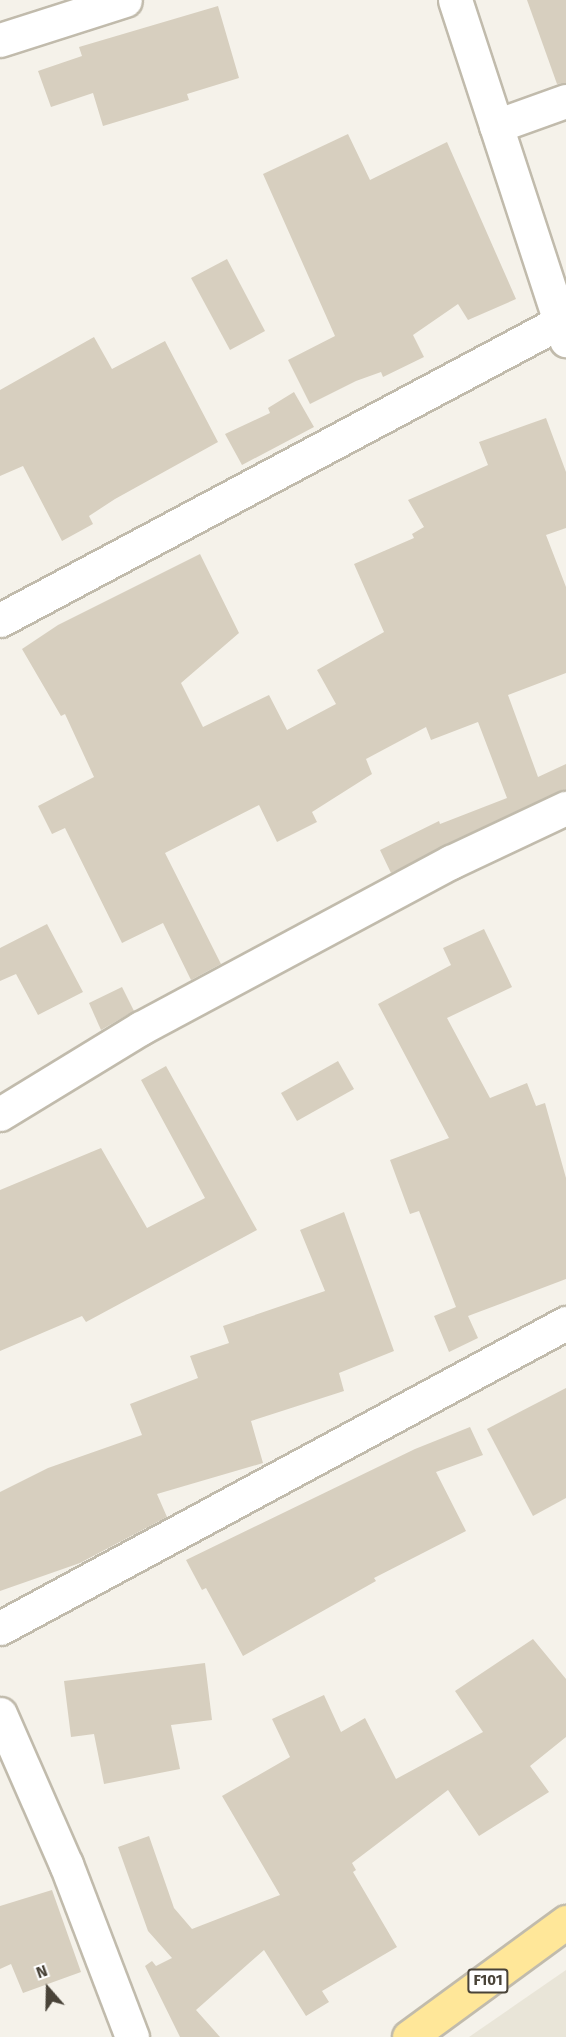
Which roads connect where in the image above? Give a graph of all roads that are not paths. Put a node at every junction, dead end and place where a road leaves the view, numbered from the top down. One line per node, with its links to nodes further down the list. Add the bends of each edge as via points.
1 (124, 0): 3 (street)
2 (455, 0): 5 (street)
3 (0, 40)
4 (566, 101): 5 (street)
5 (496, 126): 6 (street)
6 (563, 331): 7 (street)
7 (0, 620)
8 (566, 808): 9 (street, via 451,862 141,1028)
9 (0, 1114)
10 (566, 1323): 11 (street)
11 (0, 1628)
12 (0, 1714): 14 (street, via 66,1864)
13 (566, 1922): 15 (main road, F101)
14 (132, 2037)
15 (409, 2037)

